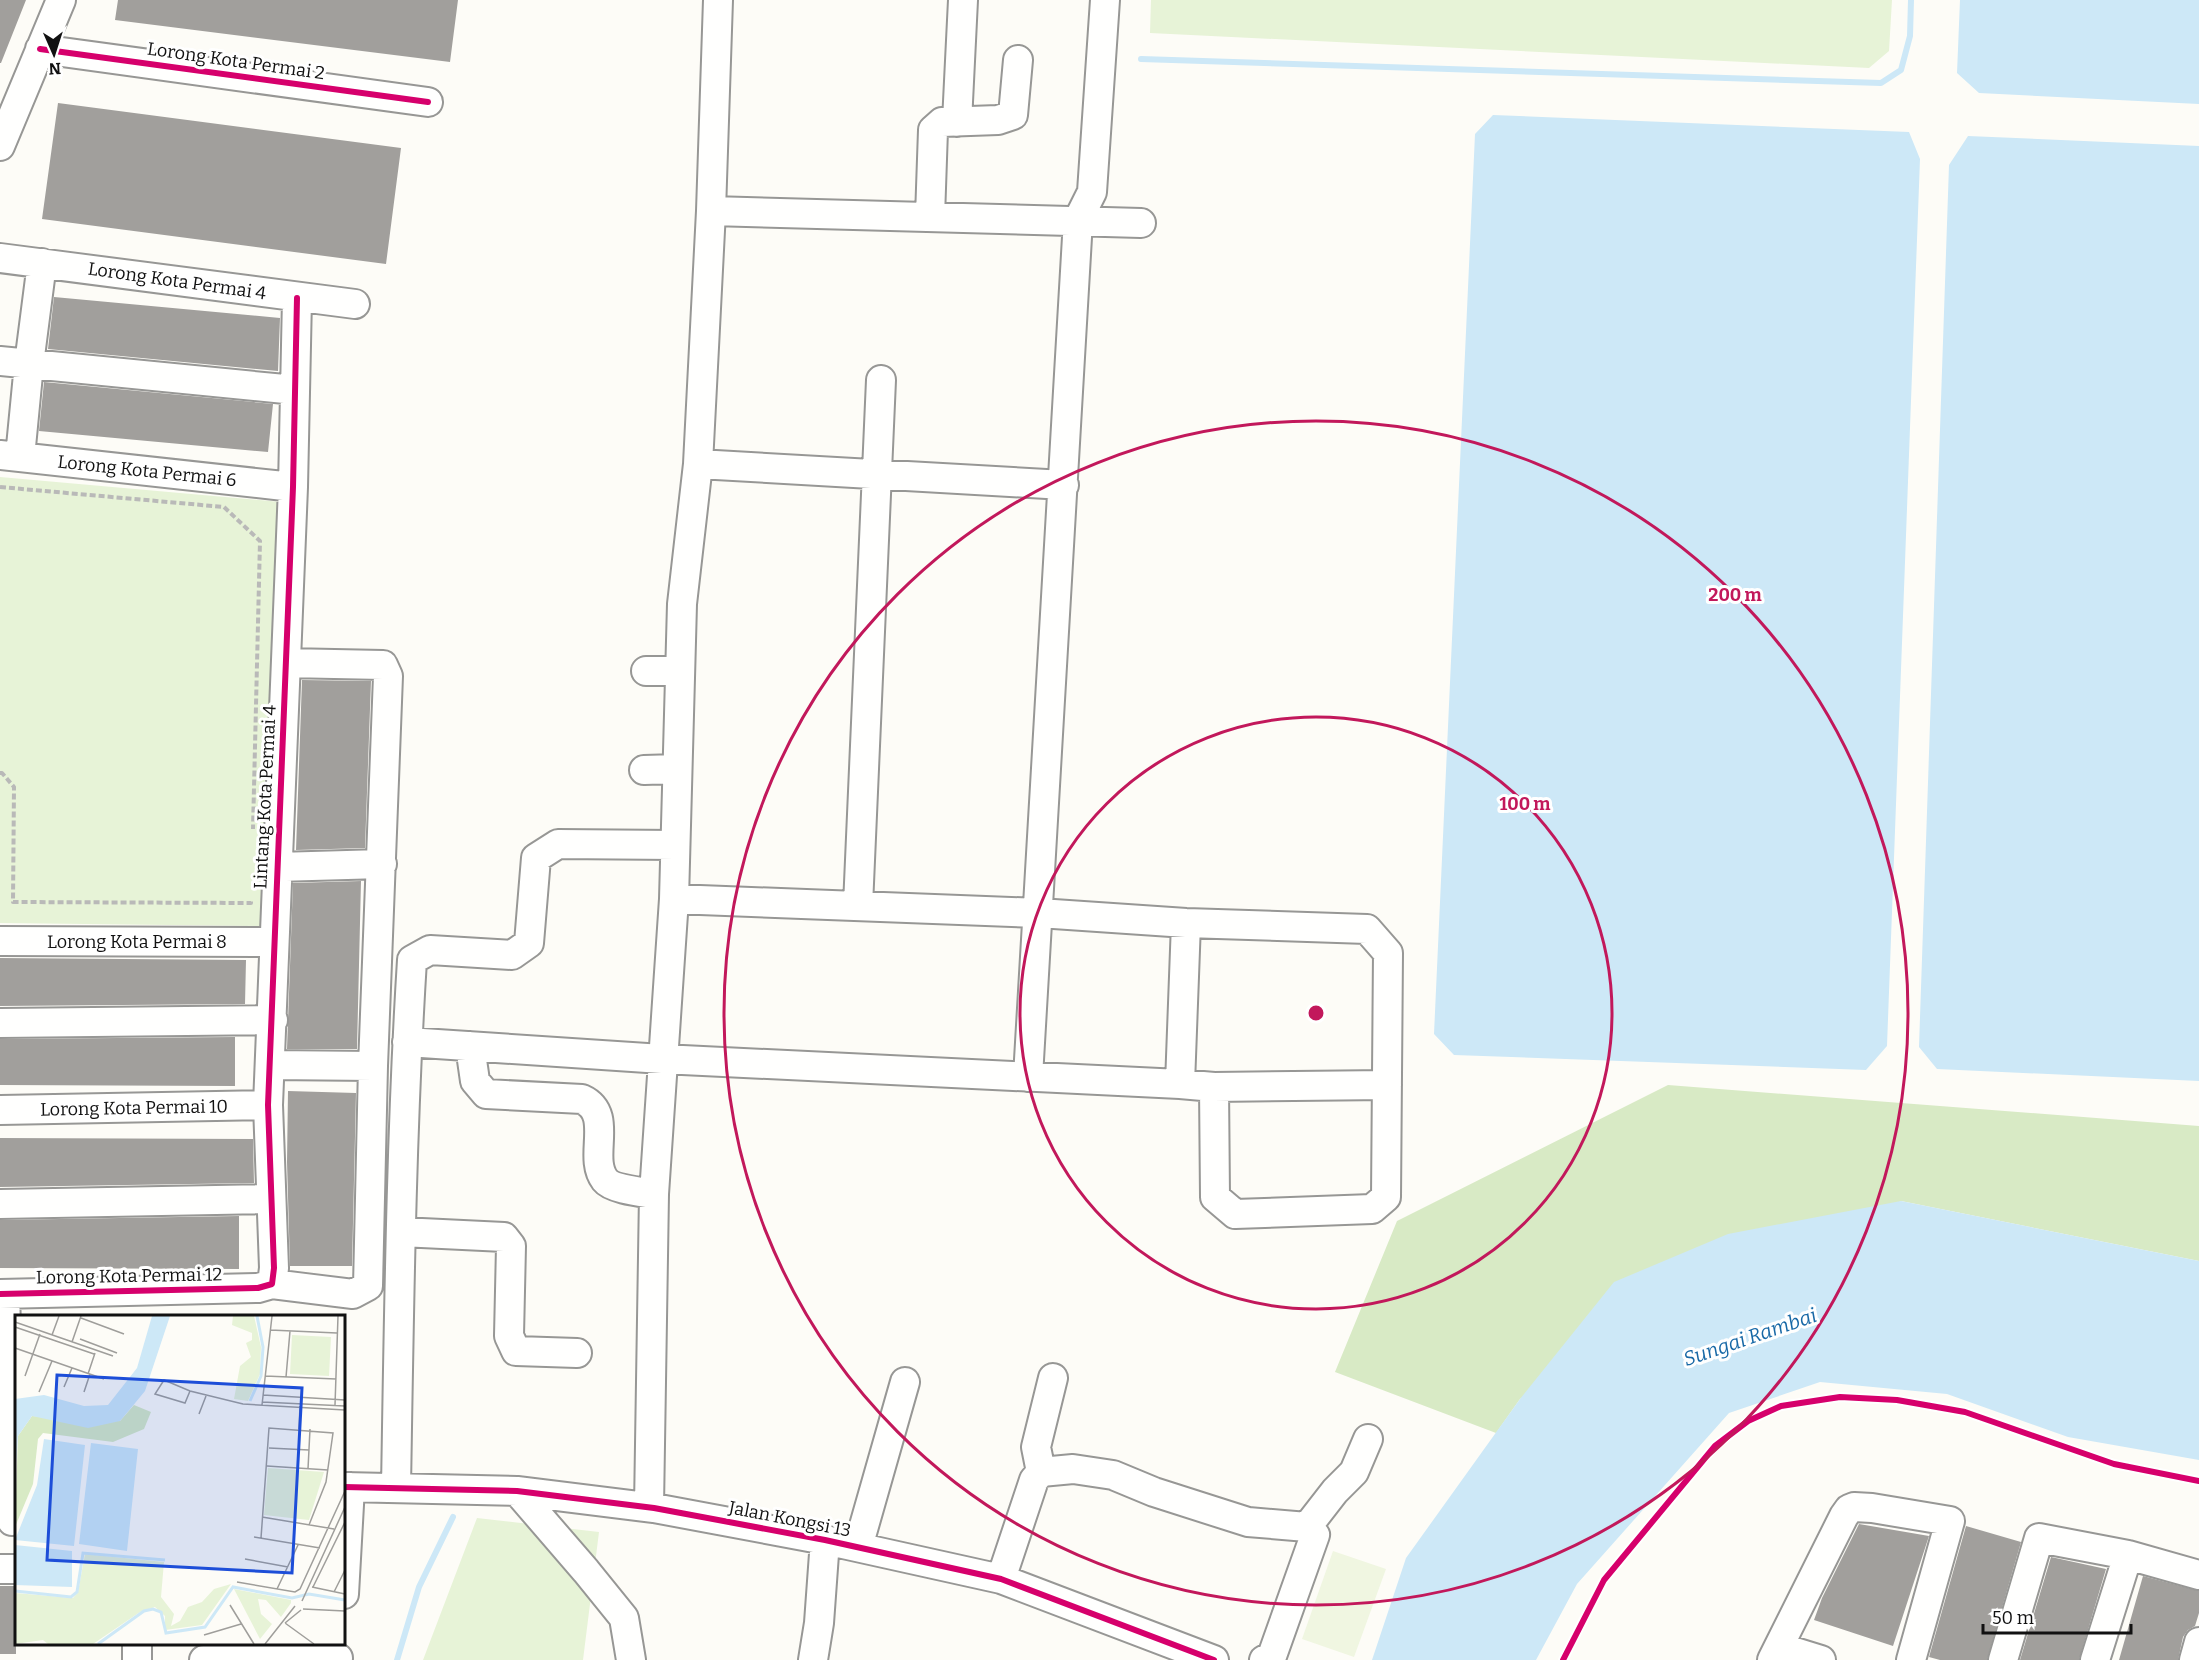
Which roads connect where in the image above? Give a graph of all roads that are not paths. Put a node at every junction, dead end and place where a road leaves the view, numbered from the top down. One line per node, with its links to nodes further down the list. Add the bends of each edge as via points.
1 (61, 0): 5 (street)
2 (718, 0): 10 (street)
3 (963, 0): 8 (street)
4 (1105, 0): 12 (street, via 1092,192)
5 (40, 49): 7 (street, Lorong Kota Permai 2); 9 (street)
6 (1018, 60): 8 (street, via 1013,115 998,120)
7 (428, 102)
8 (957, 122): 11 (street, via 942,123 933,130)
9 (0, 146)
10 (711, 211): 11 (street); 23 (street)
11 (930, 217): 12 (street)
12 (1078, 220): 13 (street); 25 (street)
13 (1142, 222)
14 (0, 258): 15 (street, Lorong Kota Permai 4)
15 (42, 263): 16 (street, Lorong Kota Permai 4); 19 (street)
16 (297, 298): 17 (street, Lorong Kota Permai 4); 21 (street, Lintang Kota Permai 4)
17 (355, 304)
18 (0, 361): 19 (street)
19 (29, 364): 21 (street); 22 (street)
20 (880, 380): 24 (street)
21 (295, 390): 26 (street, Lintang Kota Permai 4)
22 (10, 456): 26 (street, Lorong Kota Permai 6)
23 (698, 464): 24 (street); 29 (street, via 682,604)
24 (878, 474): 25 (street); 36 (street)
25 (1064, 485): 37 (street)
26 (293, 487): 27 (street, Lintang Kota Permai 4)
27 (286, 663): 33 (street, via 383,664 388,676); 34 (street, Lintang Kota Permai 4)
28 (646, 671): 29 (street)
29 (680, 671): 31 (street)
30 (644, 770): 31 (street)
31 (677, 770): 32 (street)
32 (675, 845): 35 (street); 43 (street, via 558,844 536,858 529,943 512,955 430,950 412,960)
33 (382, 864): 34 (street); 47 (street)
34 (277, 867): 40 (street, Lintang Kota Permai 4)
35 (674, 898): 36 (street); 45 (street)
36 (858, 906): 37 (street)
37 (1039, 913): 38 (street); 48 (street)
38 (1186, 923): 49 (street); 50 (street, via 1367,929 1388,952)
39 (0, 941): 40 (street, Lorong Kota Permai 8)
40 (274, 942): 41 (street, Lintang Kota Permai 4)
41 (273, 1020): 42 (street); 46 (street, Lintang Kota Permai 4)
42 (0, 1023)
43 (407, 1042): 44 (street); 57 (street)
44 (470, 1046): 45 (street); 54 (street, via 475,1081 486,1094 582,1099 592,1104 598,1114 599,1167 605,1180)
45 (662, 1059): 48 (street); 54 (street)
46 (271, 1065): 47 (street); 52 (street, Lintang Kota Permai 4)
47 (373, 1066): 58 (street, Lorong Kota Permai 12, via 368,1286 353,1294)
48 (1028, 1077): 49 (street)
49 (1180, 1084): 51 (street)
50 (1388, 1085): 51 (street); 51 (street, via 1386,1197 1372,1209 1235,1214 1215,1197)
51 (1214, 1087)
52 (268, 1105): 53 (street, Lorong Kota Permai 10); 55 (street, Lintang Kota Permai 4)
53 (0, 1110)
54 (654, 1194): 69 (street)
55 (270, 1199): 56 (street); 58 (street, Lintang Kota Permai 4, via 274,1268)
56 (0, 1204)
57 (401, 1232): 60 (street, via 504,1237 510,1246 509,1336 516,1351); 67 (street)
58 (265, 1286): 59 (street, Lorong Kota Permai 12)
59 (2, 1294): 65 (street)
60 (577, 1353)
61 (1053, 1378): 64 (street, via 1036,1447)
62 (905, 1382): 74 (street)
63 (1368, 1439): 72 (street, via 1354,1472)
64 (1041, 1472): 72 (street, via 1073,1469 1113,1475 1248,1522); 78 (street, via 1034,1480)
65 (9, 1486): 70 (street)
66 (347, 1487): 67 (street, Jalan Kongsi 13); 71 (street)
67 (396, 1488): 68 (street, Jalan Kongsi 13)
68 (517, 1491): 69 (street, Jalan Kongsi 13); 83 (street, via 624,1618)
69 (649, 1507): 73 (street, Jalan Kongsi 13)
70 (10, 1521)
71 (346, 1521): 75 (street)
72 (1307, 1527): 86 (street, via 1315,1535 1272,1656)
73 (825, 1540): 74 (street, Jalan Kongsi 13); 84 (street)
74 (858, 1547): 78 (street, Jalan Kongsi 13)
75 (345, 1552)
76 (2128, 1555): 77 (street); 89 (street, via 2039,1538); 90 (street)
77 (2199, 1575)
78 (1001, 1579): 85 (street, Jalan Kongsi 13)
79 (2199, 1642): 91 (street)
80 (339, 1654): 82 (street)
81 (1776, 1654): 87 (street); 88 (street, via 1821,1558 1849,1509 1854,1507 1950,1521)
82 (204, 1660)
83 (631, 1660)
84 (813, 1660)
85 (1214, 1660)
86 (1264, 1660)
87 (1821, 1660)
88 (1911, 1660)
89 (2003, 1660)
90 (2095, 1660)
91 (2194, 1660)

